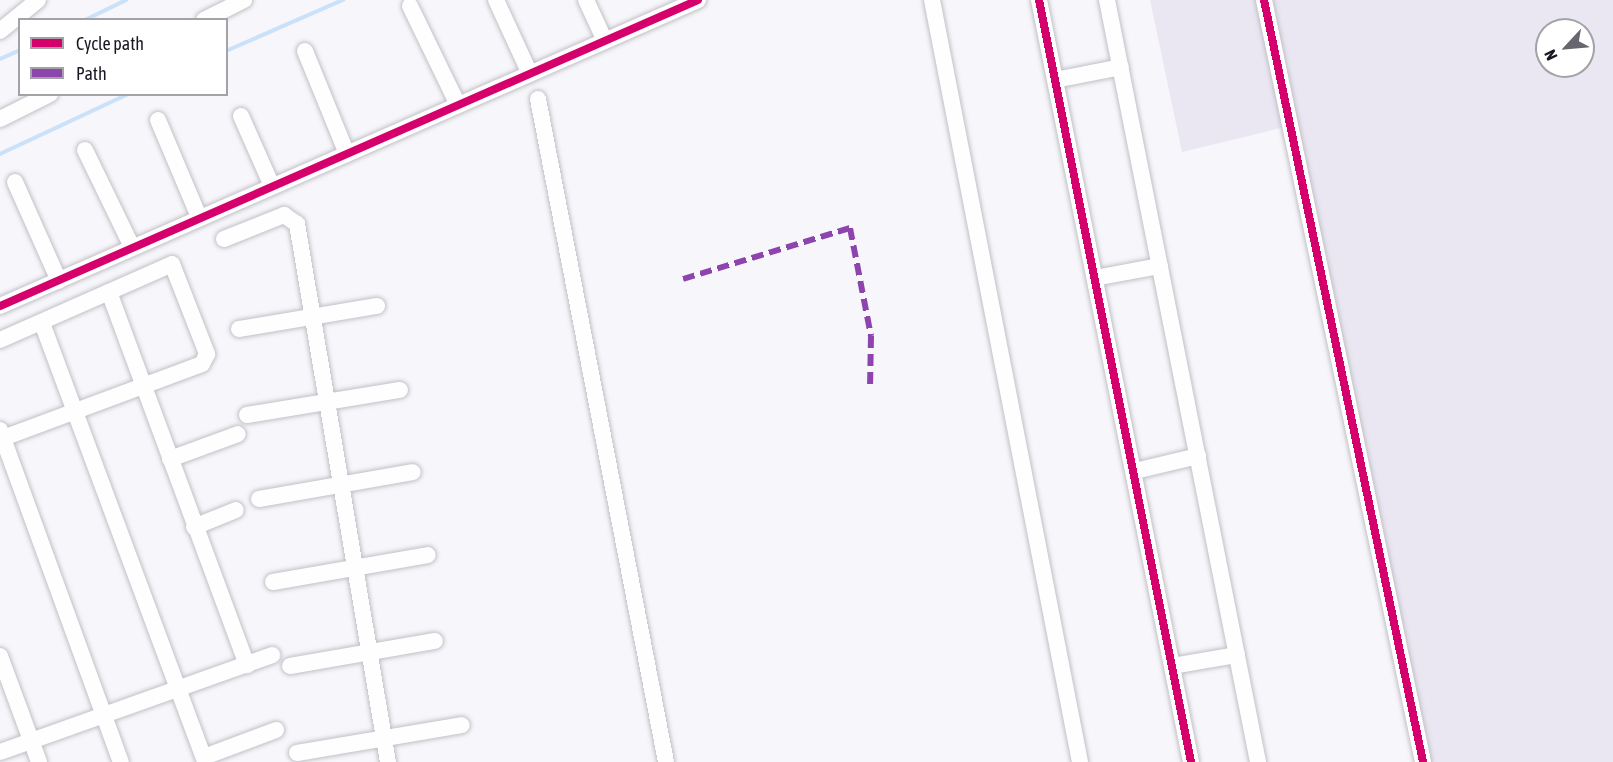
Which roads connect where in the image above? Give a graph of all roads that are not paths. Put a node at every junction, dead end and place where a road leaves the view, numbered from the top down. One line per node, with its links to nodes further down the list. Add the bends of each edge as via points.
1 (38, 0): 13 (street)
2 (244, 0): 12 (street)
3 (496, 0): 17 (street)
4 (586, 0): 14 (street)
5 (698, 0): 10 (street)
6 (932, 0): 81 (street)
7 (1039, 0): 18 (street)
8 (1107, 0): 16 (street)
9 (1264, 0): 84 (street)
10 (677, 4): 14 (street)
11 (410, 6): 21 (street)
12 (208, 18)
13 (0, 31)
14 (605, 41): 17 (street)
15 (305, 51): 26 (street)
16 (1121, 67): 18 (street); 32 (street)
17 (530, 74): 21 (street)
18 (1055, 80): 33 (street)
19 (46, 96): 23 (street)
20 (538, 99): 80 (street)
21 (458, 105): 26 (street)
22 (241, 116): 28 (street)
23 (0, 119)
24 (158, 120): 29 (street)
25 (85, 150): 31 (street)
26 (347, 154): 28 (street)
27 (15, 182): 34 (street)
28 (272, 186): 29 (street)
29 (199, 217): 31 (street)
30 (224, 239): 38 (street, via 291,216)
31 (132, 247): 34 (street)
32 (1160, 266): 33 (street); 49 (street)
33 (1095, 278): 51 (street)
34 (59, 281): 36 (street)
35 (109, 292): 39 (street); 42 (street); 42 (street, via 172,264 177,267 207,354 202,364)
36 (0, 306)
37 (377, 306): 38 (street)
38 (311, 316): 40 (street); 44 (street)
39 (42, 322): 41 (street); 45 (street)
40 (239, 329)
41 (0, 340)
42 (145, 388): 45 (street); 50 (street)
43 (400, 390): 44 (street)
44 (326, 402): 46 (street); 53 (street)
45 (76, 413): 48 (street); 68 (street)
46 (247, 416)
47 (238, 434): 50 (street)
48 (1, 436): 69 (street)
49 (1198, 456): 51 (street); 63 (street)
50 (170, 459): 56 (street)
51 (1135, 471): 67 (street)
52 (413, 472): 53 (street)
53 (341, 485): 54 (street); 58 (street)
54 (259, 499)
55 (236, 510): 56 (street)
56 (194, 527): 65 (street)
57 (428, 555): 58 (street)
58 (356, 568): 59 (street); 61 (street)
59 (273, 582)
60 (435, 641): 61 (street)
61 (369, 653): 66 (street); 72 (street)
62 (272, 655): 65 (street)
63 (1237, 655): 67 (street); 83 (street)
64 (0, 656): 73 (street)
65 (247, 665): 68 (street)
66 (290, 666)
67 (1173, 666): 82 (street)
68 (178, 689): 69 (street); 76 (street)
69 (103, 715): 73 (street); 78 (street)
70 (462, 725): 72 (street)
71 (276, 730): 76 (street)
72 (384, 736): 75 (street); 79 (street)
73 (31, 741): 74 (street); 77 (street)
74 (0, 752)
75 (297, 753)
76 (204, 760)
77 (39, 762)
78 (121, 762)
79 (388, 762)
80 (666, 762)
81 (1080, 762)
82 (1191, 762)
83 (1258, 762)
84 (1423, 762)

